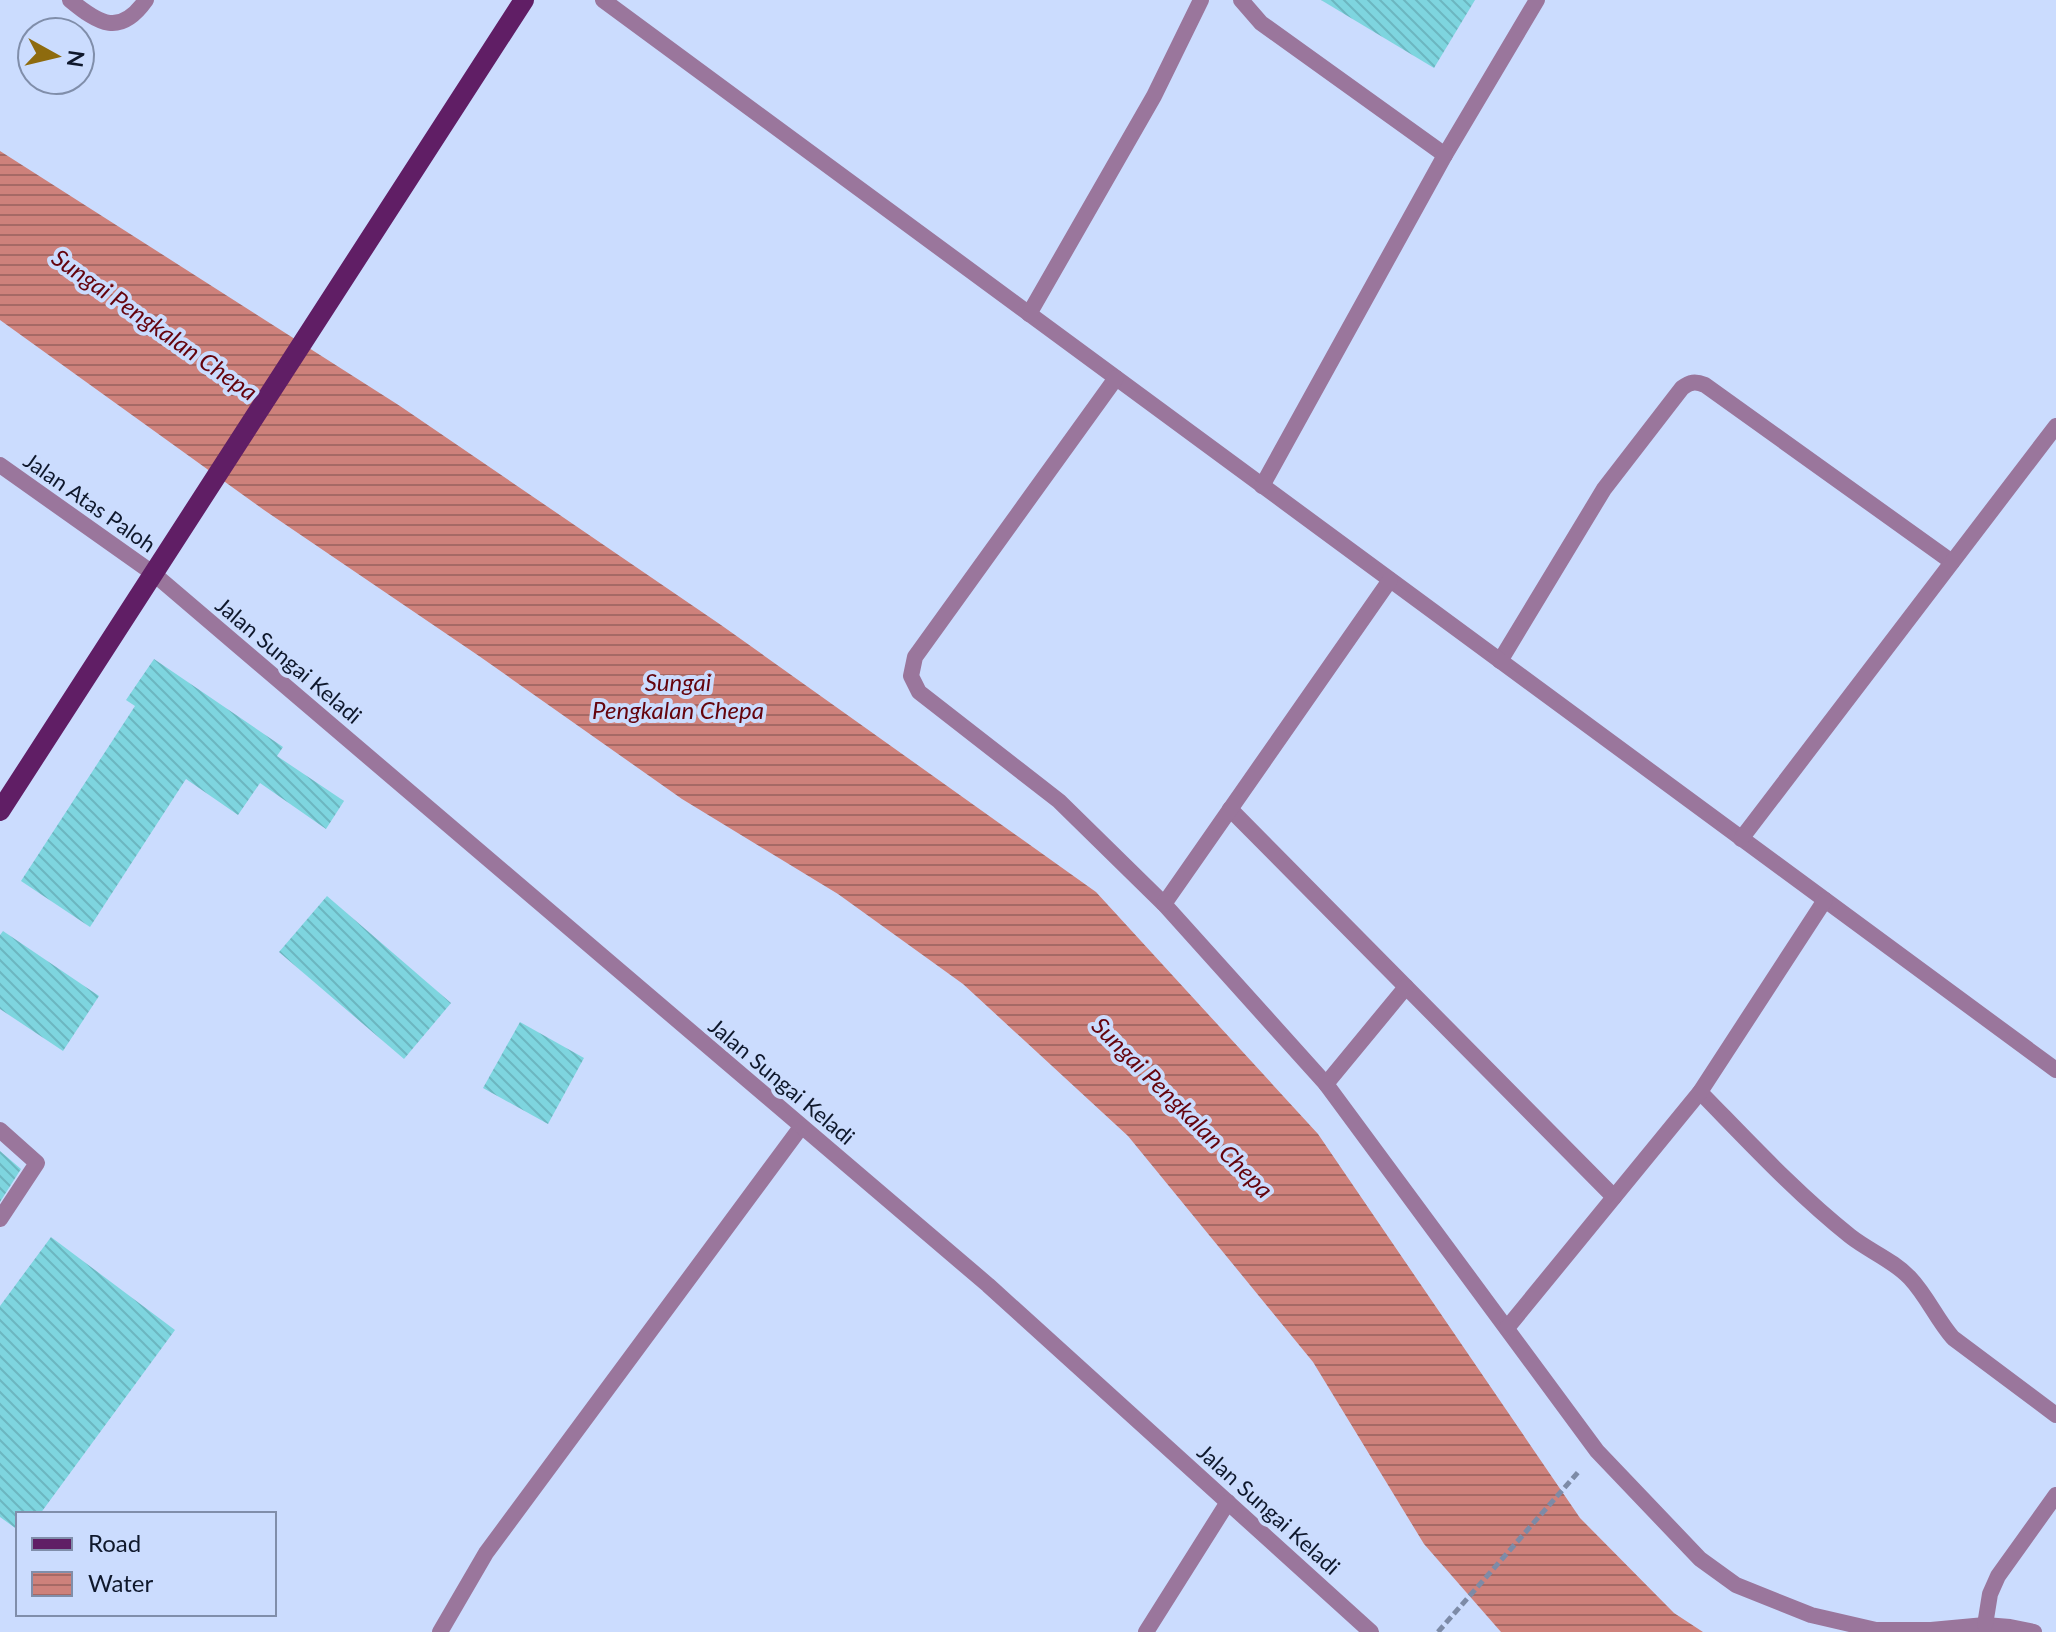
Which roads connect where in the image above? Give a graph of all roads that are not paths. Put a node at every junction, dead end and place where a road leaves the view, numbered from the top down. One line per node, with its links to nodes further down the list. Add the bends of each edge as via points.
1 (70, 0): 2 (street, via 90,16 115,24 127,21)
2 (146, 0)
3 (524, 0): 15 (main road)
4 (603, 0): 9 (street)
5 (1201, 0): 9 (street, via 1154,96)
6 (1241, 0): 8 (street, via 1261,23)
7 (1537, 0): 8 (street)
8 (1445, 155): 13 (street)
9 (1029, 314): 10 (street)
10 (1116, 378): 13 (street); 22 (street, via 915,657 911,676 919,692 1059,801)
11 (2056, 426): 14 (street)
12 (0, 465): 15 (street, Jalan Atas Paloh)
13 (1262, 486): 16 (street)
14 (1952, 562): 17 (street, via 1697,381 1682,388 1604,489); 20 (street)
15 (154, 574): 19 (main road); 27 (street, Jalan Sungai Keladi)
16 (1390, 580): 17 (street); 18 (street)
17 (1500, 661): 20 (street)
18 (1230, 809): 22 (street); 23 (street)
19 (0, 811)
20 (1741, 839): 21 (street)
21 (1825, 900): 24 (street); 26 (street)
22 (1164, 904): 25 (street)
23 (1406, 987): 25 (street); 29 (street)
24 (2056, 1070)
25 (1326, 1084): 31 (street)
26 (1700, 1092): 29 (street); 32 (street, via 1794,1187 1911,1279 1953,1338)
27 (801, 1127): 34 (street, Jalan Sungai Keladi, via 988,1285); 36 (street, via 486,1553)
28 (0, 1130): 30 (street, via 37,1163)
29 (1614, 1197): 31 (street)
30 (0, 1219)
31 (1507, 1328): 35 (street, via 1597,1451 1700,1559 1736,1585 1811,1615 1876,1630)
32 (2056, 1415)
33 (2056, 1495): 35 (street, via 1998,1576)
34 (1228, 1502): 37 (street); 38 (street, Jalan Sungai Keladi)
35 (1985, 1625): 39 (street)
36 (440, 1632)
37 (1146, 1632)
38 (1371, 1632)
39 (2034, 1632)

